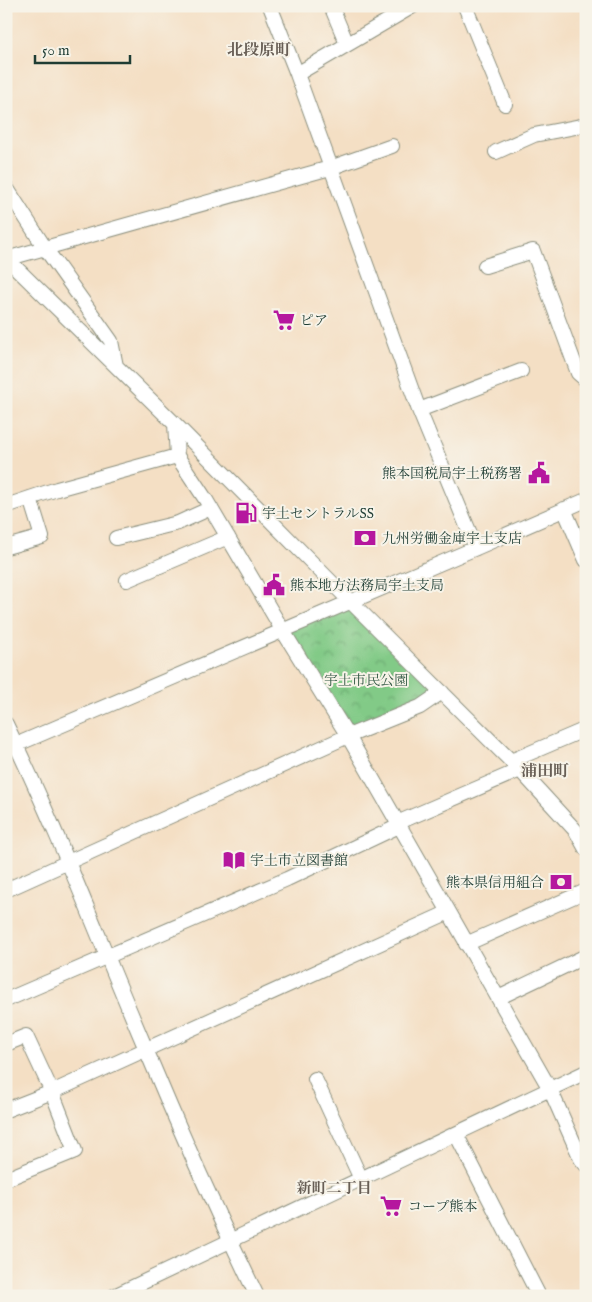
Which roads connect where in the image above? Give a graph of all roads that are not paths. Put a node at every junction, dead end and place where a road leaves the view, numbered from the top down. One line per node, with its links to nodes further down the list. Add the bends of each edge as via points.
1 (270, 6): 6 (street)
2 (331, 6): 5 (street)
3 (413, 6): 5 (street)
4 (464, 6): 7 (street)
5 (347, 44): 6 (street)
6 (297, 74): 11 (street)
7 (505, 104)
8 (586, 125): 10 (street, via 534,135)
9 (392, 146): 11 (street)
10 (496, 152)
11 (330, 168): 13 (street); 19 (street)
12 (6, 187): 13 (street)
13 (45, 248): 14 (street); 16 (street, via 111,341)
14 (6, 258): 16 (street)
15 (485, 266): 18 (street, via 533,251 578,373)
16 (116, 366): 20 (street)
17 (521, 371): 19 (street)
18 (586, 380)
19 (419, 410): 30 (street)
20 (175, 424): 21 (street); 33 (street)
21 (177, 456): 22 (street); 25 (street)
22 (30, 498): 24 (street); 29 (street, via 42,537)
23 (586, 500): 26 (street)
24 (6, 506)
25 (211, 508): 27 (street); 28 (street, via 178,523)
26 (564, 509): 30 (street); 31 (street)
27 (228, 537): 32 (street); 34 (street)
28 (116, 538)
29 (6, 547)
30 (476, 548): 33 (street)
31 (586, 560)
32 (127, 580)
33 (350, 601): 34 (street); 35 (street)
34 (283, 631): 38 (street); 39 (street)
35 (442, 692): 38 (street, via 420,707); 40 (street)
36 (6, 724): 39 (street)
37 (586, 729): 40 (street)
38 (348, 736): 41 (street); 43 (street)
39 (11, 747): 43 (street)
40 (516, 765): 41 (street); 42 (street, via 576,831)
41 (398, 824): 46 (street); 48 (street, via 287,879)
42 (586, 849)
43 (68, 863): 44 (street); 48 (street)
44 (6, 890)
45 (586, 891): 47 (street)
46 (449, 912): 47 (street); 53 (street)
47 (466, 944): 50 (street)
48 (106, 956): 51 (street); 53 (street)
49 (586, 956): 50 (street)
50 (498, 998): 56 (street)
51 (6, 1000)
52 (6, 1044): 57 (street, via 26,1036)
53 (146, 1050): 57 (street); 63 (street)
54 (586, 1072): 56 (street)
55 (316, 1079): 62 (street)
56 (550, 1089): 59 (street); 60 (street)
57 (52, 1092): 58 (street); 61 (street, via 75,1151)
58 (6, 1110)
59 (456, 1134): 62 (street); 66 (street)
60 (586, 1165)
61 (6, 1179)
62 (362, 1179): 63 (street)
63 (230, 1241): 64 (street); 65 (street)
64 (114, 1296)
65 (256, 1296)
66 (539, 1296)

